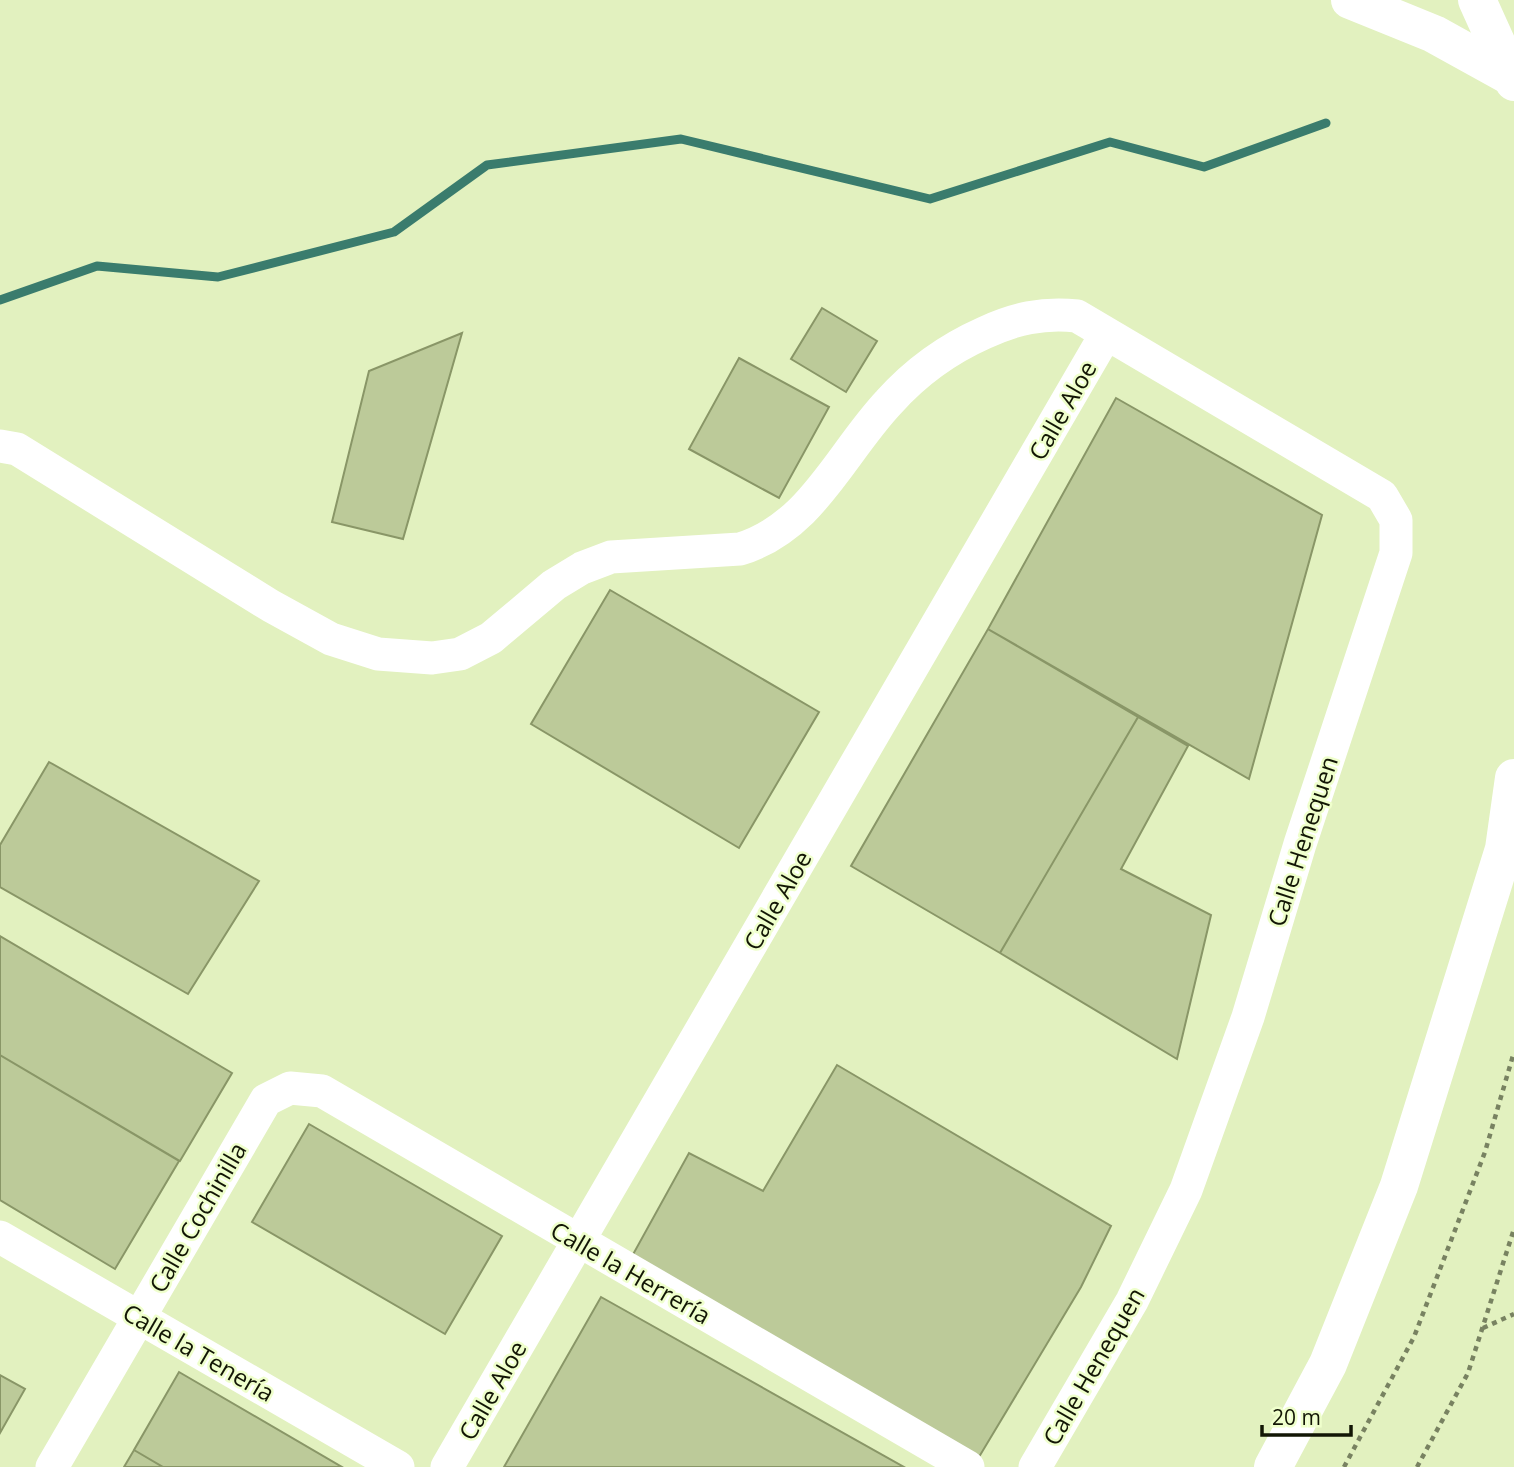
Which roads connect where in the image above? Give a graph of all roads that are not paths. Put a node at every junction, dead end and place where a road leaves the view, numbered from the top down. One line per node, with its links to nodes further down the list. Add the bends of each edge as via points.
1 (1350, 0): 3 (main road, via 1434,34)
2 (1477, 0): 3 (main road)
3 (1512, 79)
4 (1106, 334): 5 (street, Calle Henequen, via 1077,316 1049,313 1003,324 971,339 920,371 888,403 801,514 771,536 740,549 611,556 554,585 491,638 460,654 432,658 378,654 331,639 18,449); 10 (street, Calle Aloe); 16 (street, Calle Henequen, via 1373,489 1389,505 1398,536 1248,1017 1186,1190 1132,1301)
5 (0, 446)
6 (1514, 778): 7 (main road)
7 (1509, 852): 17 (main road, via 1399,1186 1328,1364)
8 (290, 1088): 10 (street, Calle la Herrería, via 321,1091); 11 (street, Calle Cochinilla, via 266,1100)
9 (0, 1237): 11 (street, Calle la Tenería)
10 (579, 1241): 14 (street, Calle Aloe); 15 (street, Calle la Herrería)
11 (139, 1317): 12 (street, Calle Cochinilla); 13 (street, Calle la Tenería)
12 (51, 1467)
13 (398, 1467)
14 (447, 1467)
15 (968, 1467)
16 (1035, 1467)
17 (1273, 1467)

